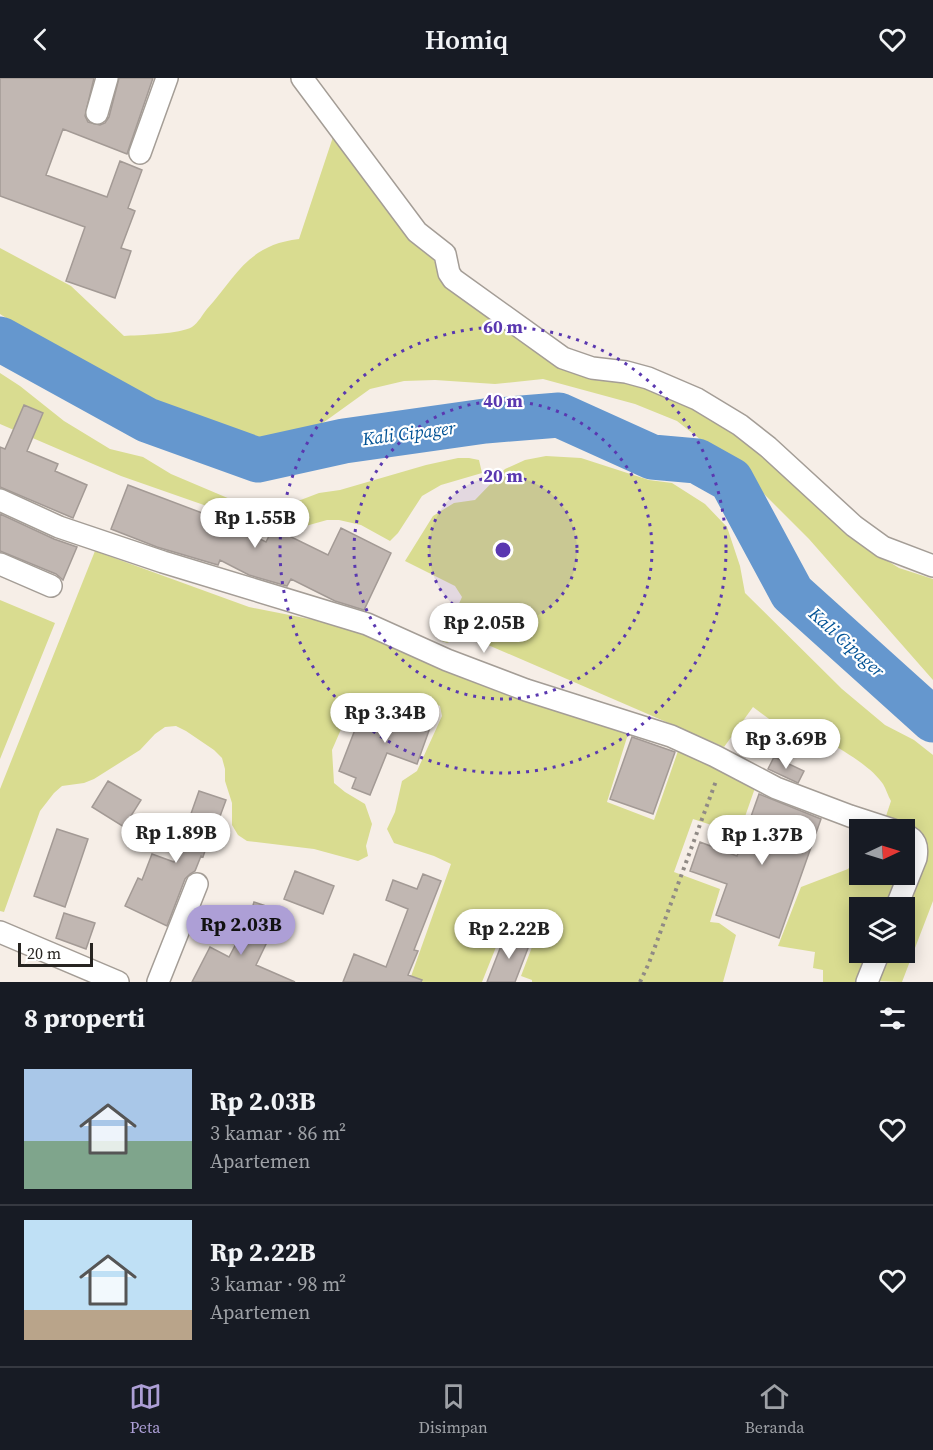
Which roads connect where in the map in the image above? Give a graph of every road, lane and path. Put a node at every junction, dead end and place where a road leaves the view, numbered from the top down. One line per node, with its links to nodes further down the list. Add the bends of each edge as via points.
1 (107, 78): 4 (street)
2 (166, 78): 5 (street)
3 (302, 78): 8 (street, via 417,232 447,264 453,279 563,358 592,368 648,378 697,399 768,447 854,526 883,547)
4 (97, 112)
5 (140, 153)
6 (0, 500): 10 (street, via 59,527 368,624 447,660 526,690 671,736)
7 (0, 564): 9 (street)
8 (933, 566)
9 (51, 586)
10 (723, 760): 11 (street, via 777,788); 19 (path)
11 (859, 819)
12 (915, 841): 13 (street)
13 (915, 861)
14 (197, 884): 18 (street)
15 (0, 932): 17 (street)
16 (875, 963): 20 (street)
17 (118, 982)
18 (158, 982)
19 (640, 982)
20 (867, 982)

